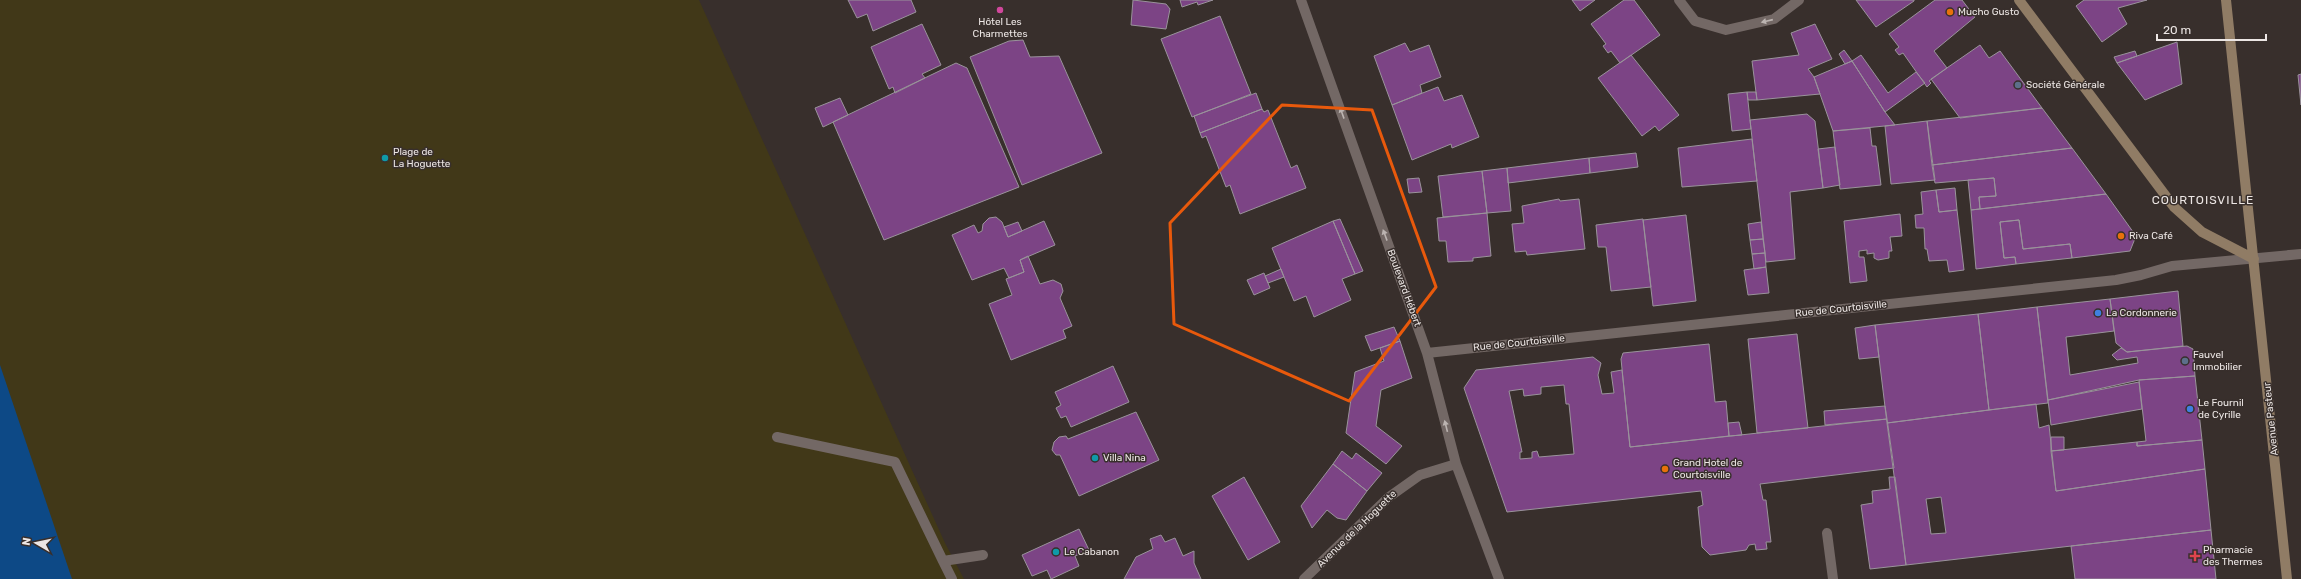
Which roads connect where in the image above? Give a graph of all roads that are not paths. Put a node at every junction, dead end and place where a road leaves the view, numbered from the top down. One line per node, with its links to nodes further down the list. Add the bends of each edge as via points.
1 (1301, 0): 8 (street, Boulevard Hébert, one-way to 1)
2 (1680, 0): 3 (street, one-way to 2, via 1774,19 1726,30 1694,21)
3 (1799, 0)
4 (2019, 0): 7 (main road, via 2174,207 2202,232)
5 (2226, 0): 7 (main road, Avenue Pasteur)
6 (2301, 254): 7 (street, Rue de Courtoisville)
7 (2254, 259): 8 (street, Rue de Courtoisville, via 2172,266 2141,276 2116,280); 18 (main road, Avenue Pasteur)
8 (1427, 353): 10 (street, Boulevard Hébert, one-way to 8)
9 (777, 437): 13 (street, via 895,462)
10 (1456, 464): 15 (street, Avenue de la Hoguette, via 1420,474 1388,497); 16 (street, Boulevard Hébert)
11 (1827, 533): 17 (street)
12 (983, 555): 13 (street)
13 (943, 561): 14 (street)
14 (952, 579)
15 (1304, 579)
16 (1499, 579)
17 (1832, 579)
18 (2288, 579)

